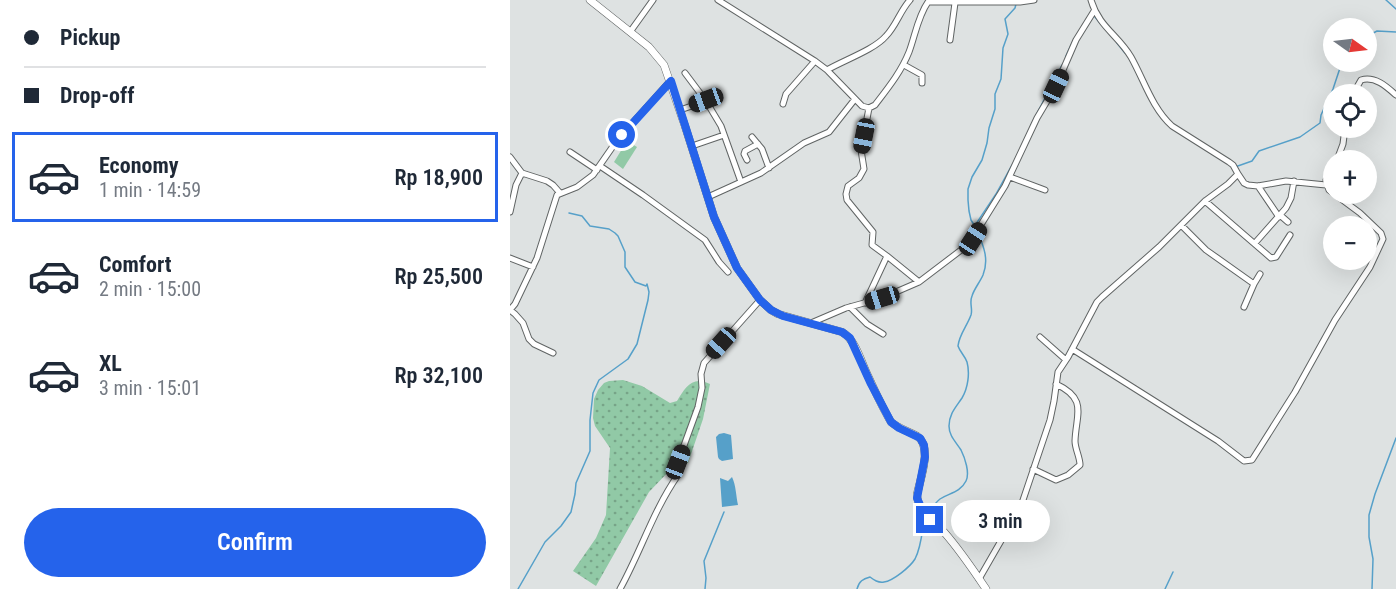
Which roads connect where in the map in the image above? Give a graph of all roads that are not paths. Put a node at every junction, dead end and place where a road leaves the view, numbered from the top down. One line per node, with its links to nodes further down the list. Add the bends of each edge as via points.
1 (590, 0): 12 (main road)
2 (653, 0): 12 (street)
3 (718, 0): 14 (street)
4 (910, 0): 16 (street, via 880,42)
5 (921, 0): 9 (street)
6 (1034, 0): 8 (street)
7 (1091, 0): 11 (street)
8 (970, 1): 10 (street)
9 (928, 2): 10 (street); 15 (street)
10 (956, 3): 13 (street)
11 (1094, 11): 36 (street, via 1131,56 1166,120); 38 (street)
12 (630, 32): 18 (main road, via 649,47)
13 (951, 40)
14 (815, 61): 16 (street); 24 (street, via 786,94)
15 (904, 65): 19 (street, via 922,75); 25 (street)
16 (827, 70): 22 (street)
17 (685, 73): 23 (street)
18 (671, 81): 26 (main road); 34 (street, via 618,139)
19 (922, 83)
20 (1359, 84): 21 (street, via 1366,78 1375,80)
21 (1396, 95)
22 (855, 99): 25 (street); 35 (street, via 829,132 804,143)
23 (706, 100): 26 (street); 27 (street)
24 (783, 104)
25 (869, 108): 54 (street, via 861,150 864,169 848,186 846,197 872,231 872,245)
26 (680, 110): 30 (main road)
27 (724, 135): 30 (street); 39 (street)
28 (752, 137): 29 (street)
29 (758, 144): 33 (street, via 745,151); 35 (street)
30 (692, 146): 45 (main road)
31 (570, 152): 34 (street)
32 (510, 157): 37 (street)
33 (747, 160)
34 (599, 168): 44 (street, via 577,187); 57 (street, via 705,240)
35 (769, 168): 39 (street)
36 (1236, 169): 42 (street, via 1244,183); 46 (street, via 1228,184)
37 (522, 173): 44 (street, via 547,181); 48 (street)
38 (1010, 177): 43 (street); 59 (street, via 969,244)
39 (741, 182): 45 (street)
40 (1294, 182): 41 (street); 42 (street); 49 (street, via 1288,204)
41 (1323, 185)
42 (1258, 186): 49 (street)
43 (1045, 190)
44 (560, 193): 56 (street, via 555,198)
45 (708, 197): 61 (main road, via 733,260)
46 (1205, 201): 51 (street); 53 (street)
47 (1347, 204): 69 (street, via 1382,233 1383,239 1370,267 1252,460 1244,461)
48 (510, 212)
49 (1279, 216): 50 (street); 53 (street)
50 (1288, 222)
51 (1181, 225): 60 (street, via 1206,250); 69 (street, via 1102,297)
52 (1290, 235): 53 (street, via 1274,258)
53 (1255, 243)
54 (887, 256): 59 (street); 62 (street)
55 (510, 258): 56 (street)
56 (534, 267): 65 (street)
57 (728, 272)
58 (1260, 274): 60 (street)
59 (919, 282): 62 (street)
60 (1254, 284): 64 (street)
61 (760, 300): 66 (main road, via 778,314); 73 (street, via 704,363 698,406)
62 (865, 303): 63 (street)
63 (850, 307): 66 (street); 67 (street)
64 (1244, 307)
65 (510, 310): 70 (street, via 523,323 528,339)
66 (811, 323): 76 (main road, via 846,334 891,422 922,440 925,457 917,498 923,512 944,532)
67 (883, 334)
68 (1040, 337): 71 (street)
69 (1072, 349): 71 (street)
70 (553, 353)
71 (1066, 360): 72 (street)
72 (1056, 384): 74 (street, via 1050,420); 74 (street, via 1069,391 1076,401 1075,442 1080,463 1056,480)
73 (678, 462)
74 (1033, 469): 76 (street, via 1021,506)
75 (678, 475): 77 (street, via 661,501)
76 (979, 579): 78 (main road)
77 (621, 589)
78 (986, 589)

